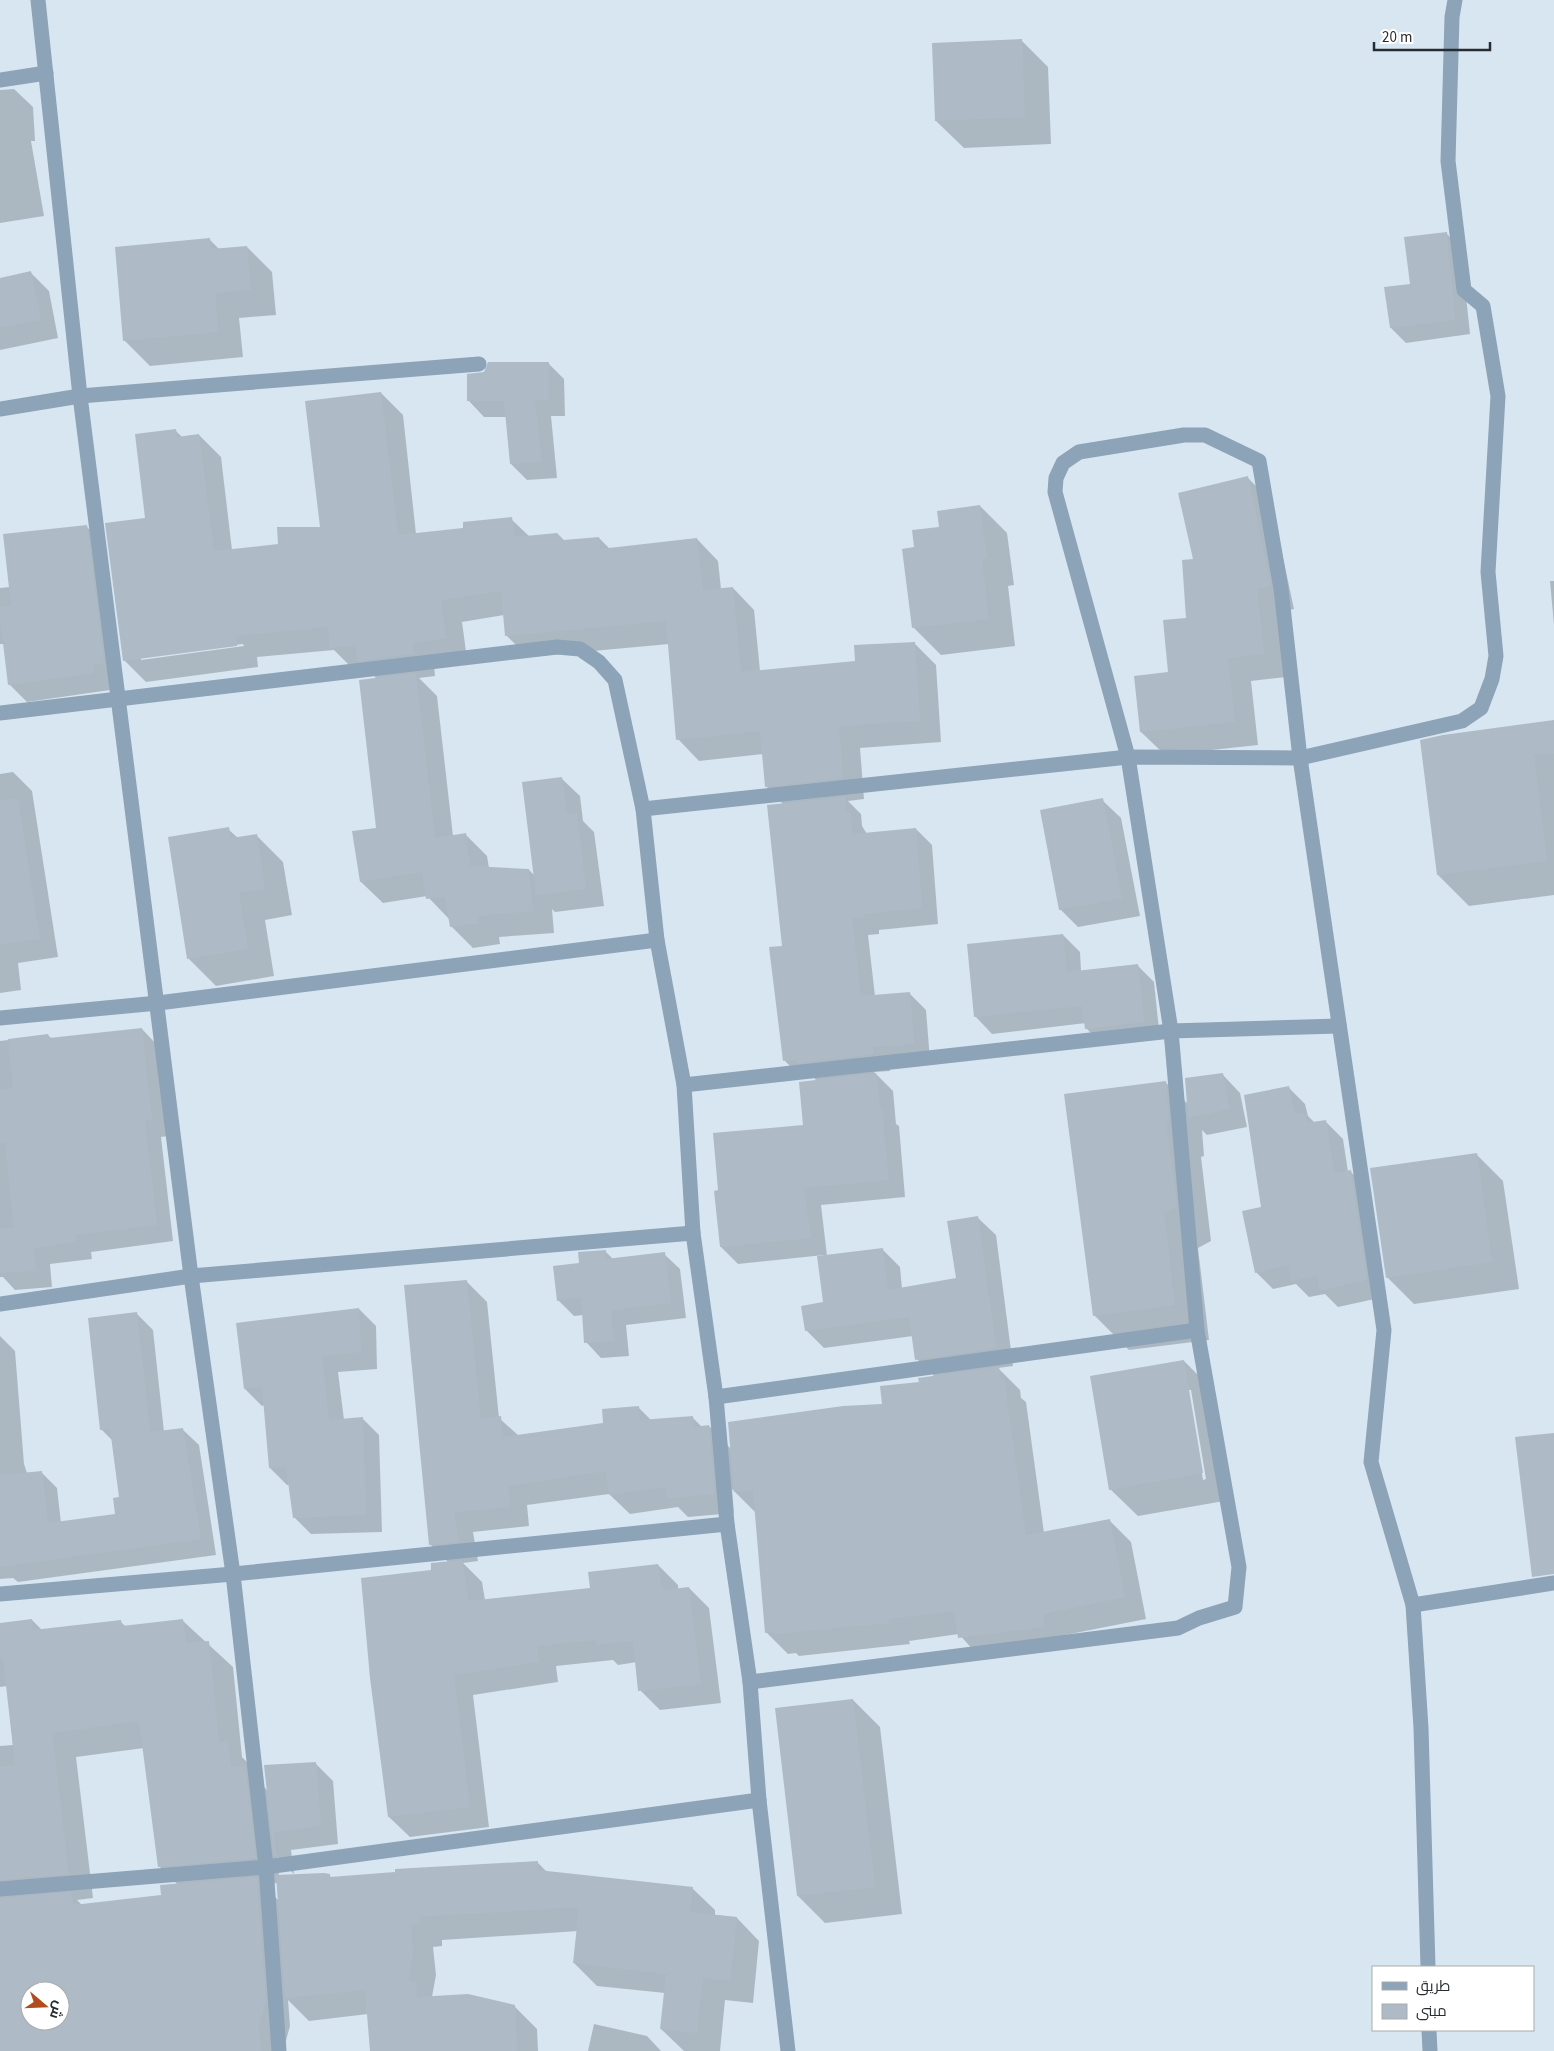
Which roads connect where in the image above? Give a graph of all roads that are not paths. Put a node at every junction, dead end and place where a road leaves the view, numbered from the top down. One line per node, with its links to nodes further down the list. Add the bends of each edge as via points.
1 (38, 0): 3 (street)
2 (1455, 0): 11 (street, via 1448,161 1464,290 1483,306 1498,396 1488,572 1496,656 1492,679 1481,708 1462,721)
3 (46, 73): 4 (street); 6 (street)
4 (0, 80)
5 (479, 364): 6 (street)
6 (80, 396): 7 (street); 8 (street)
7 (0, 409)
8 (118, 699): 9 (street); 12 (street, via 557,647 580,649 599,662 616,680); 14 (street)
9 (0, 713)
10 (1128, 757): 11 (street); 11 (street, via 1054,492 1056,478 1063,463 1079,452 1184,435 1205,435 1259,461 1281,589); 12 (street); 17 (street)
11 (1300, 758): 16 (street)
12 (643, 809): 13 (street)
13 (657, 940): 14 (street); 18 (street)
14 (158, 1003): 15 (street); 20 (street)
15 (0, 1018)
16 (1339, 1026): 17 (street); 28 (street, via 1384,1330 1371,1462)
17 (1171, 1031): 18 (street); 22 (street)
18 (684, 1085): 19 (street)
19 (693, 1233): 20 (street); 23 (street)
20 (191, 1276): 21 (street); 25 (street)
21 (0, 1304)
22 (1197, 1330): 23 (street); 29 (street, via 1239,1567 1235,1607 1178,1628)
23 (716, 1397): 24 (street)
24 (727, 1524): 25 (street); 29 (street)
25 (233, 1574): 27 (street); 31 (street)
26 (1554, 1584): 28 (street)
27 (0, 1594)
28 (1413, 1605): 33 (street, via 1421,1728)
29 (750, 1682): 30 (street)
30 (760, 1800): 31 (street); 36 (street)
31 (266, 1867): 32 (street); 35 (street)
32 (0, 1890)
33 (1428, 1966)
34 (1429, 2031): 37 (street)
35 (280, 2051)
36 (788, 2051)
37 (1430, 2051)

